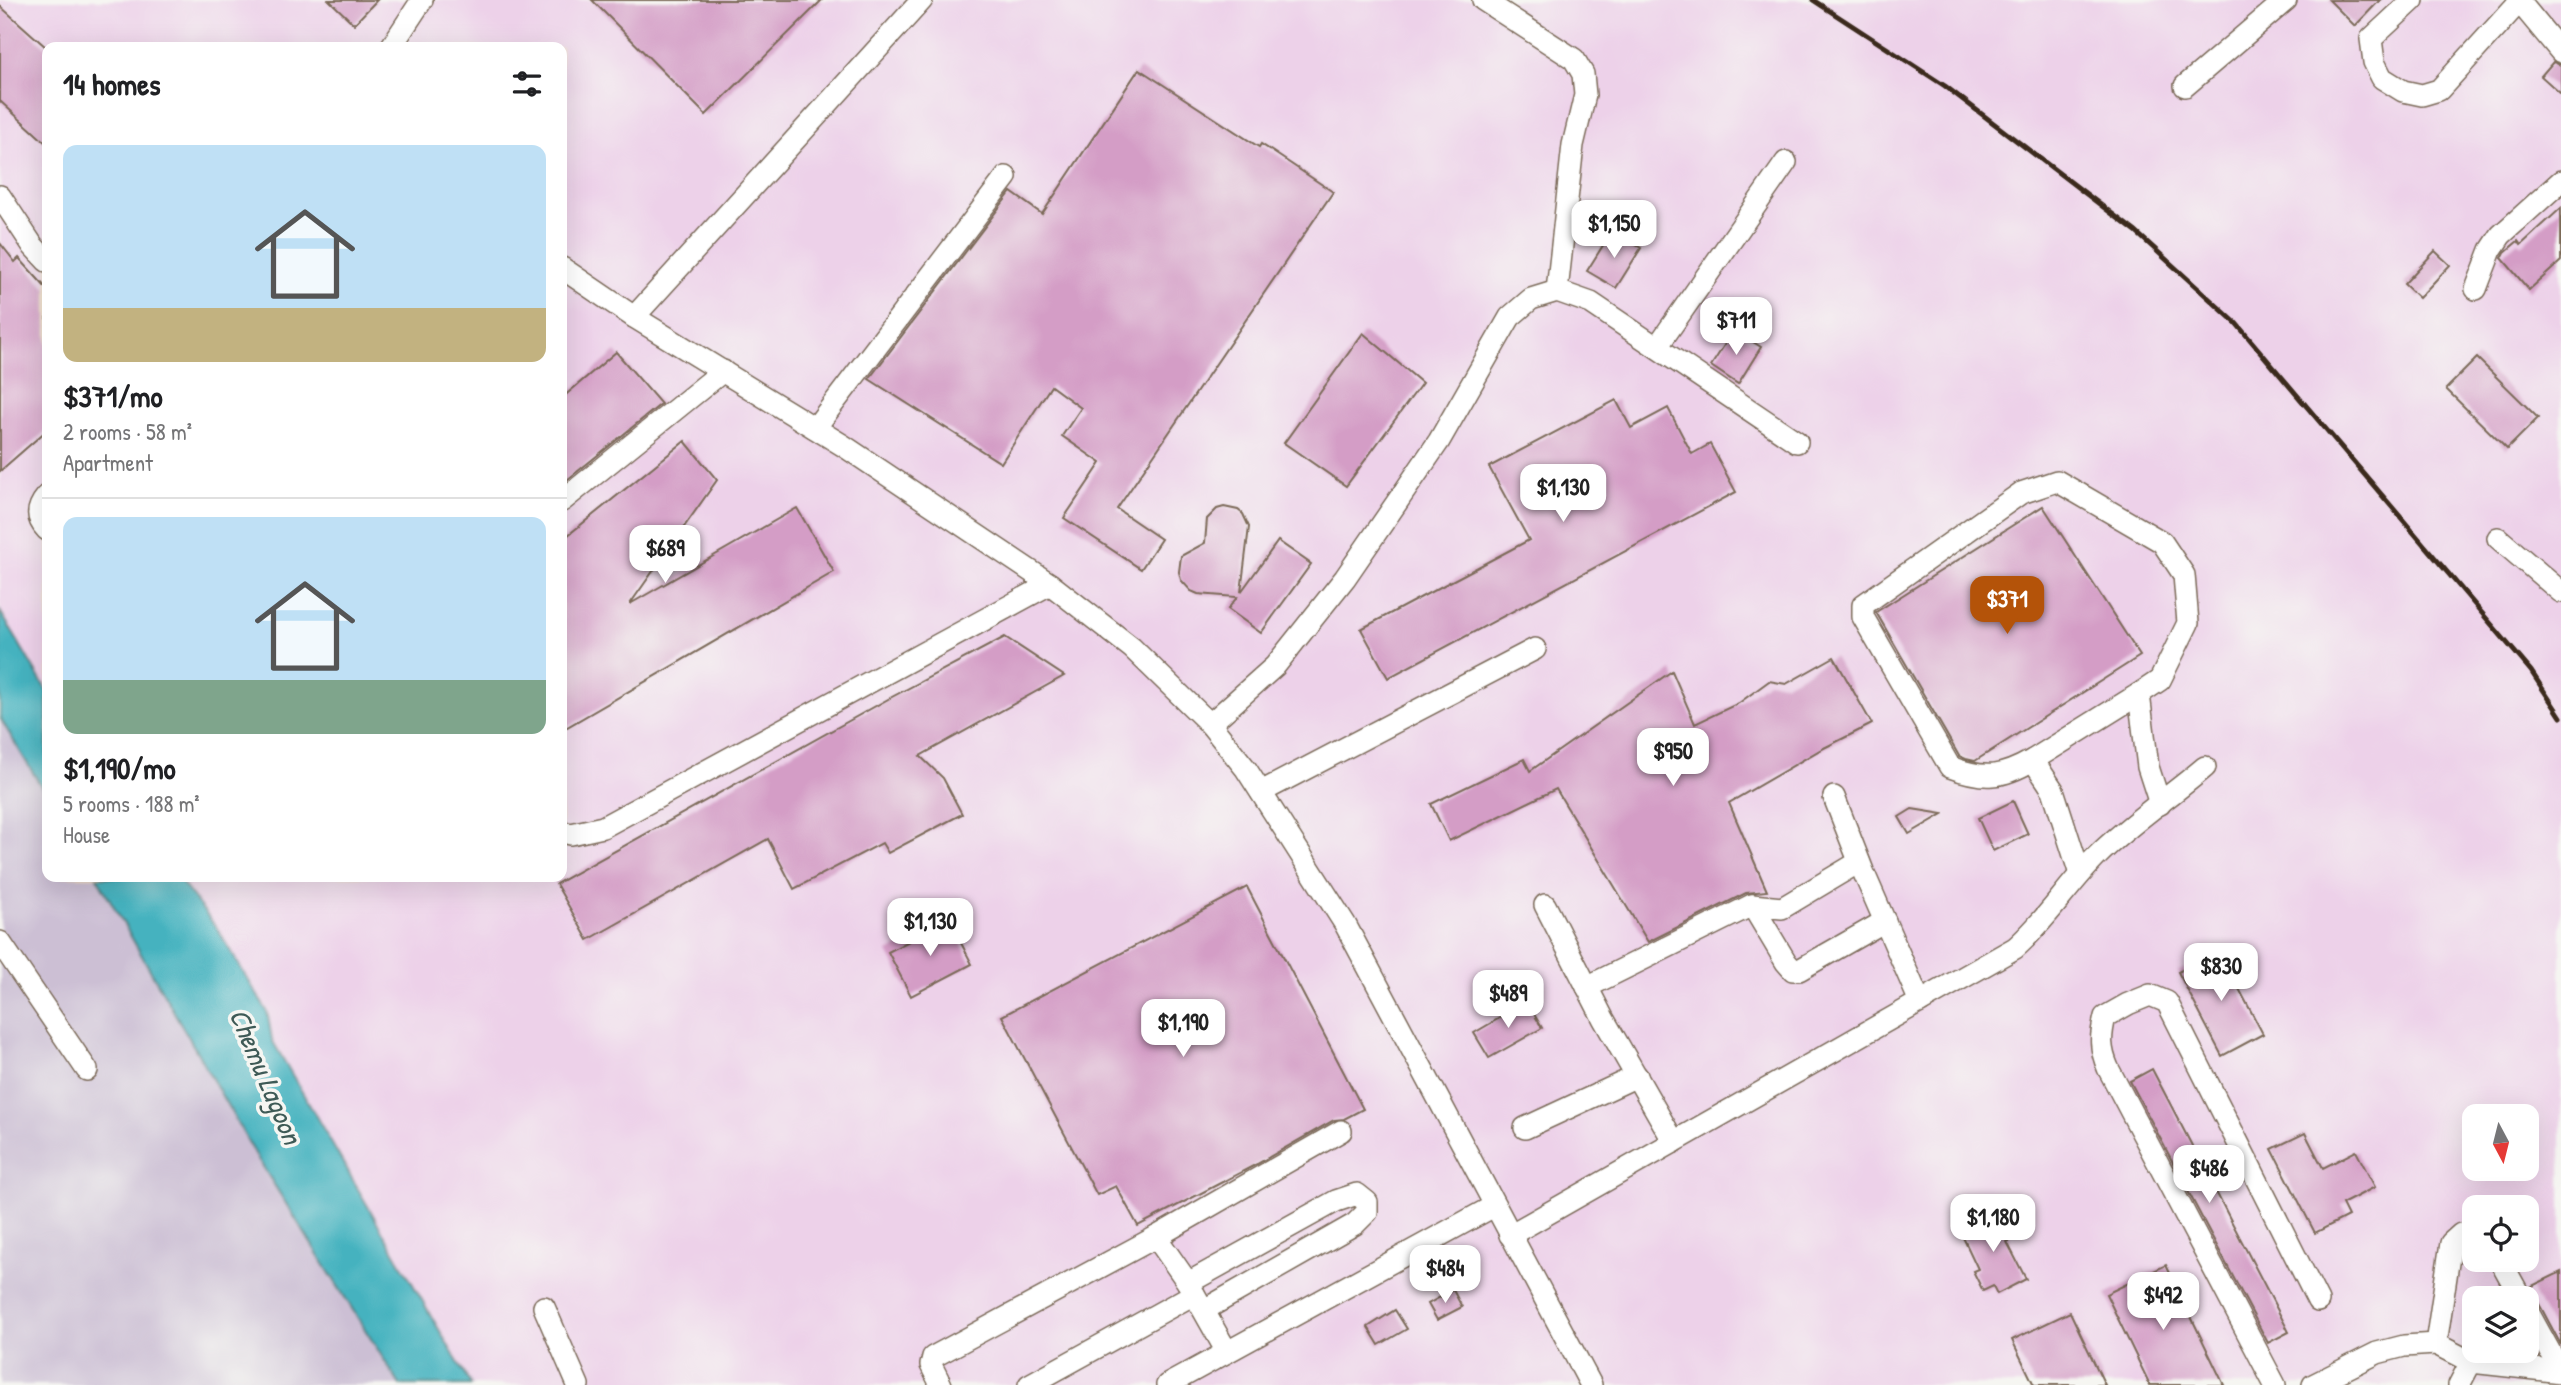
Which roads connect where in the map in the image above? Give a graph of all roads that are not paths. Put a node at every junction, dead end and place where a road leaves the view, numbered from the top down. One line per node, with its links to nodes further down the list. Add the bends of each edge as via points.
1 (422, 0): 7 (street)
2 (922, 0): 18 (street)
3 (1483, 0): 17 (street, via 1574,59 1583,74 1585,95 1573,145)
4 (2286, 0): 9 (street)
5 (2413, 0): 6 (street, via 2371,39 2382,78 2403,91 2423,95 2439,90)
6 (2519, 1): 8 (street)
7 (394, 42)
8 (2561, 52)
9 (2185, 86)
10 (1786, 162): 19 (street)
11 (1006, 177): 21 (street)
12 (2561, 181): 16 (street, via 2501,235)
13 (0, 195): 14 (street)
14 (42, 256)
15 (567, 271): 18 (street)
16 (2476, 289)
17 (1557, 291): 19 (street, via 1591,303); 31 (street, via 1531,299 1510,317 1439,441 1345,578 1275,666)
18 (634, 317): 20 (street)
19 (1657, 347): 22 (street)
20 (723, 371): 21 (street); 23 (street)
21 (815, 428): 27 (street)
22 (1797, 442)
23 (567, 497)
24 (42, 504): 25 (street, via 38,511)
25 (42, 524)
26 (2498, 538): 28 (street)
27 (1050, 584): 31 (street, via 1132,648); 37 (street, via 603,827)
28 (2561, 592)
29 (1535, 649): 34 (street)
30 (2139, 694): 32 (street); 32 (street, via 2160,680 2188,622 2184,575 2162,542 2069,487 2057,481 2021,493 1882,589 1863,605 1863,617 1950,767 1976,776 2010,774); 36 (street, via 2148,767)
31 (1210, 724): 34 (street)
32 (2034, 760): 39 (street, via 2053,790)
33 (2205, 767): 36 (street)
34 (1261, 792): 51 (street, via 1345,924)
35 (1834, 797): 38 (street)
36 (2160, 804): 39 (street)
37 (567, 833)
38 (1859, 862): 41 (street, via 1782,908); 42 (street)
39 (2080, 874): 45 (street, via 2036,930 2015,948)
40 (1545, 905): 44 (street)
41 (1752, 905): 42 (street, via 1793,970); 44 (street)
42 (1885, 921): 45 (street)
43 (0, 942): 46 (street)
44 (1587, 987): 47 (street)
45 (1920, 1003): 50 (street)
46 (87, 1070)
47 (1637, 1076): 48 (street); 50 (street)
48 (1525, 1128)
49 (1341, 1130): 54 (street)
50 (1674, 1142): 53 (street)
51 (1494, 1206): 53 (street); 60 (street)
52 (2462, 1234): 59 (street, via 2451,1242)
53 (1510, 1235): 69 (street)
54 (1156, 1237): 55 (street); 66 (street, via 933,1357)
55 (1195, 1296): 55 (street, via 1355,1224 1367,1212 1367,1202 1357,1194 1336,1200); 60 (street); 67 (street)
56 (2318, 1301): 70 (street, via 2167,1002 2150,995 2105,1017 2101,1051 2108,1068)
57 (544, 1307): 65 (street)
58 (2539, 1332): 64 (street)
59 (2436, 1344): 61 (street); 71 (street, via 2377,1353)
60 (1227, 1352): 68 (street)
61 (2462, 1357)
62 (2470, 1363): 72 (street)
63 (2480, 1363): 64 (street)
64 (2561, 1372)
65 (578, 1385)
66 (941, 1385)
67 (1029, 1385)
68 (1167, 1385)
69 (1591, 1385)
70 (2275, 1385)
71 (2312, 1385)
72 (2459, 1385)

